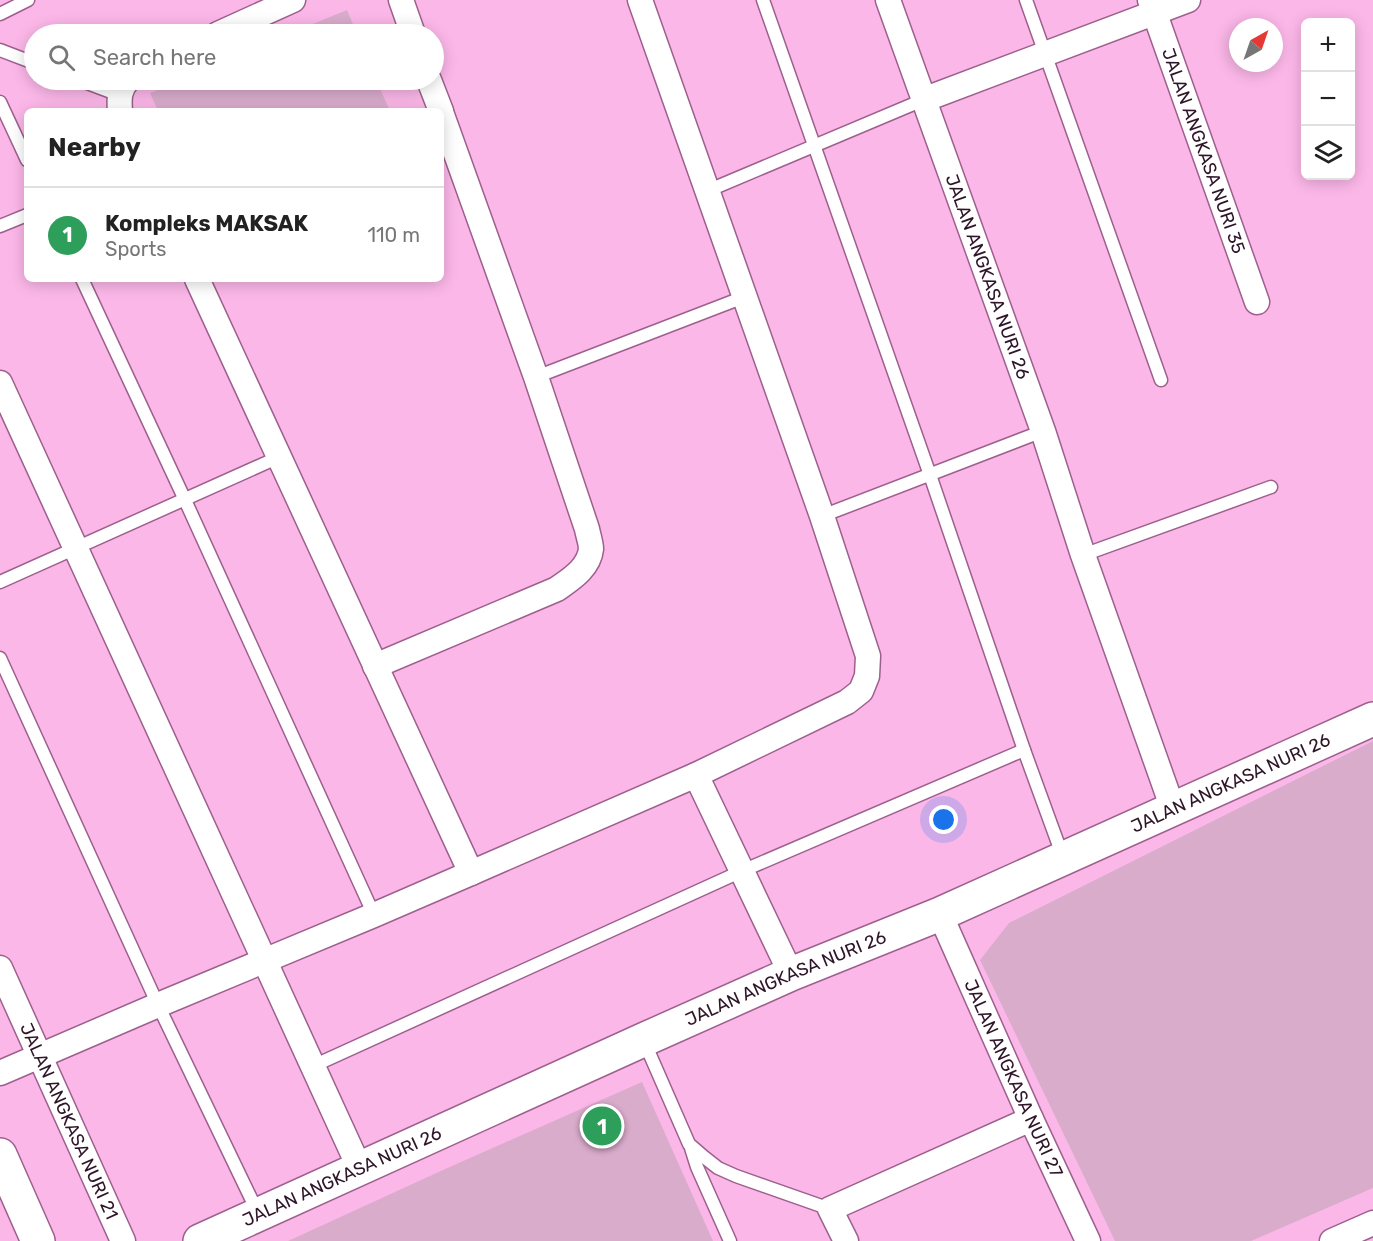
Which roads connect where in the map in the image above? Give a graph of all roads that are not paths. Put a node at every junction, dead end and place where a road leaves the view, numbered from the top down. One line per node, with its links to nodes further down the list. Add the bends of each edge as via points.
1 (28, 0): 10 (lane)
2 (292, 0): 11 (street)
3 (401, 0): 12 (street)
4 (640, 0): 25 (street)
5 (764, 0): 23 (lane)
6 (888, 0): 19 (street, JALAN ANGKASA NURI 26)
7 (1026, 0): 14 (lane)
8 (1188, 0): 9 (street)
9 (1152, 6): 14 (street); 31 (street, JALAN ANGKASA NURI 35)
10 (0, 14)
11 (240, 24)
12 (409, 24)
13 (0, 50): 15 (lane)
14 (1046, 54): 19 (street); 33 (lane)
15 (24, 59)
16 (108, 90): 18 (lane)
17 (433, 90): 21 (street)
18 (122, 95)
19 (923, 100): 23 (lane); 35 (street, JALAN ANGKASA NURI 26)
20 (0, 102): 24 (lane)
21 (440, 108)
22 (444, 119): 32 (street)
23 (815, 146): 25 (lane); 37 (lane)
24 (24, 154)
25 (707, 191): 30 (street)
26 (24, 216): 27 (lane)
27 (0, 226)
28 (83, 282): 39 (lane)
29 (198, 282): 36 (street)
30 (744, 297): 32 (lane); 40 (street)
31 (1257, 302)
32 (536, 377): 45 (street, via 587,529 591,549 585,565 557,589)
33 (1161, 380)
34 (0, 383): 41 (street)
35 (1043, 432): 37 (lane); 42 (street, JALAN ANGKASA NURI 26)
36 (279, 457): 39 (lane); 45 (street)
37 (930, 475): 40 (lane); 47 (lane)
38 (1271, 487): 42 (lane)
39 (185, 500): 41 (lane); 54 (lane)
40 (822, 516): 48 (street, via 868,656 861,691 847,702)
41 (76, 549): 43 (lane); 55 (street)
42 (1083, 555): 49 (street, JALAN ANGKASA NURI 26)
43 (0, 582)
44 (0, 658): 58 (lane)
45 (375, 666): 52 (street)
46 (1373, 719): 49 (street, JALAN ANGKASA NURI 26)
47 (1024, 750): 50 (lane); 51 (lane)
48 (696, 775): 51 (street); 52 (street)
49 (1173, 809): 50 (street, JALAN ANGKASA NURI 26)
50 (1064, 858): 53 (street, JALAN ANGKASA NURI 26)
51 (742, 871): 57 (street); 61 (lane)
52 (471, 873): 54 (street)
53 (940, 914): 57 (street, JALAN ANGKASA NURI 26); 63 (street, JALAN ANGKASA NURI 27)
54 (374, 915): 55 (street)
55 (265, 961): 58 (street); 61 (street)
56 (0, 968): 60 (street, JALAN ANGKASA NURI 21)
57 (791, 974): 59 (street, JALAN ANGKASA NURI 26)
58 (158, 1005): 60 (street); 68 (lane)
59 (643, 1040): 64 (lane); 66 (street, JALAN ANGKASA NURI 26)
60 (39, 1056): 62 (street); 71 (street, JALAN ANGKASA NURI 21)
61 (312, 1066): 66 (street)
62 (0, 1073)
63 (1031, 1119): 67 (street); 75 (street, JALAN ANGKASA NURI 27)
64 (689, 1144): 67 (lane, via 718,1168); 73 (lane)
65 (0, 1155): 70 (street)
66 (359, 1167): 68 (street, JALAN ANGKASA NURI 26)
67 (830, 1209): 74 (street)
68 (258, 1214): 72 (street, JALAN ANGKASA NURI 26)
69 (1373, 1223): 76 (street)
70 (38, 1241)
71 (123, 1241)
72 (200, 1241)
73 (730, 1241)
74 (846, 1241)
75 (1089, 1241)
76 (1332, 1241)

